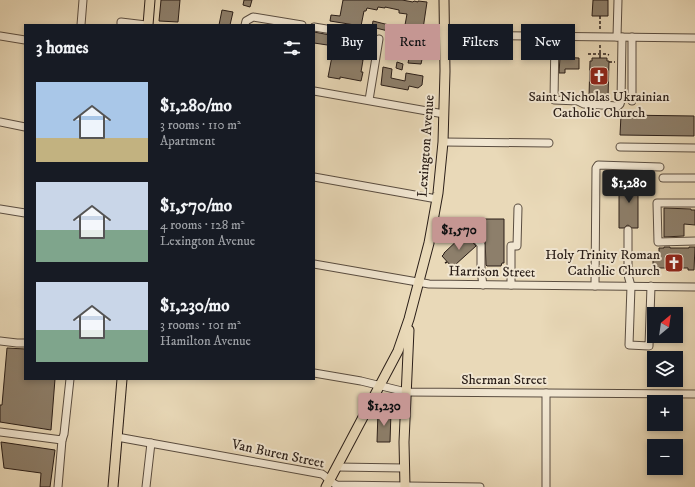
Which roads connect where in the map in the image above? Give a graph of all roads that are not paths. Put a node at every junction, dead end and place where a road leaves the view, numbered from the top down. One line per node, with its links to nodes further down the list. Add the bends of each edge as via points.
1 (83, 0): 5 (street)
2 (150, 0): 8 (main road)
3 (444, 0): 13 (main road, Lexington Avenue)
4 (618, 0): 17 (street)
5 (81, 24)
6 (121, 24): 7 (street)
7 (138, 24)
8 (147, 24)
9 (245, 24): 10 (street, via 253,17)
10 (296, 24)
11 (315, 27): 12 (street)
12 (327, 29)
13 (444, 35): 15 (street); 26 (main road, Lexington Avenue)
14 (0, 36): 21 (street)
15 (521, 36)
16 (575, 36): 17 (street)
17 (620, 37): 18 (street); 22 (street, via 621,101 618,106 554,100)
18 (632, 37): 19 (street); 25 (street)
19 (695, 38)
20 (379, 39): 24 (street)
21 (24, 40)
22 (554, 60)
23 (315, 91): 24 (street)
24 (369, 100): 26 (street)
25 (632, 101)
26 (444, 114): 29 (main road, Lexington Avenue)
27 (0, 122): 28 (street)
28 (24, 127)
29 (443, 142): 30 (street); 37 (main road, Lexington Avenue)
30 (549, 143)
31 (620, 147): 32 (street)
32 (695, 148)
33 (660, 167): 49 (street, via 598,165 596,168)
34 (315, 177): 37 (street)
35 (663, 178): 36 (street)
36 (695, 178)
37 (437, 199): 43 (main road, Lexington Avenue)
38 (695, 204): 44 (street, via 658,203 658,242)
39 (518, 208): 48 (street, via 517,246 511,246)
40 (0, 209): 41 (street)
41 (24, 213)
42 (628, 230): 50 (street, via 628,275)
43 (431, 231): 46 (main road, Lexington Avenue); 47 (street, via 470,231 481,244)
44 (695, 241)
45 (315, 264): 46 (street, Harrison Street)
46 (419, 282): 47 (street, Harrison Street); 53 (main road, Lexington Avenue)
47 (483, 285): 48 (street, Harrison Street)
48 (511, 285): 49 (street, Harrison Street)
49 (595, 286): 50 (street, Harrison Street)
50 (631, 286): 51 (street, Harrison Street); 51 (street, via 629,345 649,346)
51 (651, 286): 52 (street, Harrison Street)
52 (695, 287)
53 (409, 319): 59 (main road, Lexington Avenue, via 398,351); 60 (main road)
54 (0, 341): 55 (street)
55 (24, 343)
56 (315, 373): 59 (street, Sherman Street)
57 (70, 380): 65 (street, via 64,434)
58 (122, 380): 64 (main road)
59 (379, 386): 60 (street, Sherman Street); 67 (main road, Lexington Avenue)
60 (406, 392): 61 (street, Sherman Street); 68 (main road)
61 (546, 393): 62 (street, Sherman Street); 75 (street)
62 (695, 394)
63 (0, 432): 65 (street)
64 (117, 437): 66 (street, Van Buren Street); 71 (main road)
65 (58, 439): 70 (street)
66 (151, 443): 69 (street, Van Buren Street, via 322,474); 72 (street)
67 (336, 467): 68 (street); 69 (main road, Lexington Avenue)
68 (404, 468): 73 (main road)
69 (328, 484): 73 (street, Van Buren Street)
70 (58, 487)
71 (113, 487)
72 (146, 487)
73 (404, 487): 74 (street, Van Buren Street)
74 (480, 487)
75 (546, 487)

